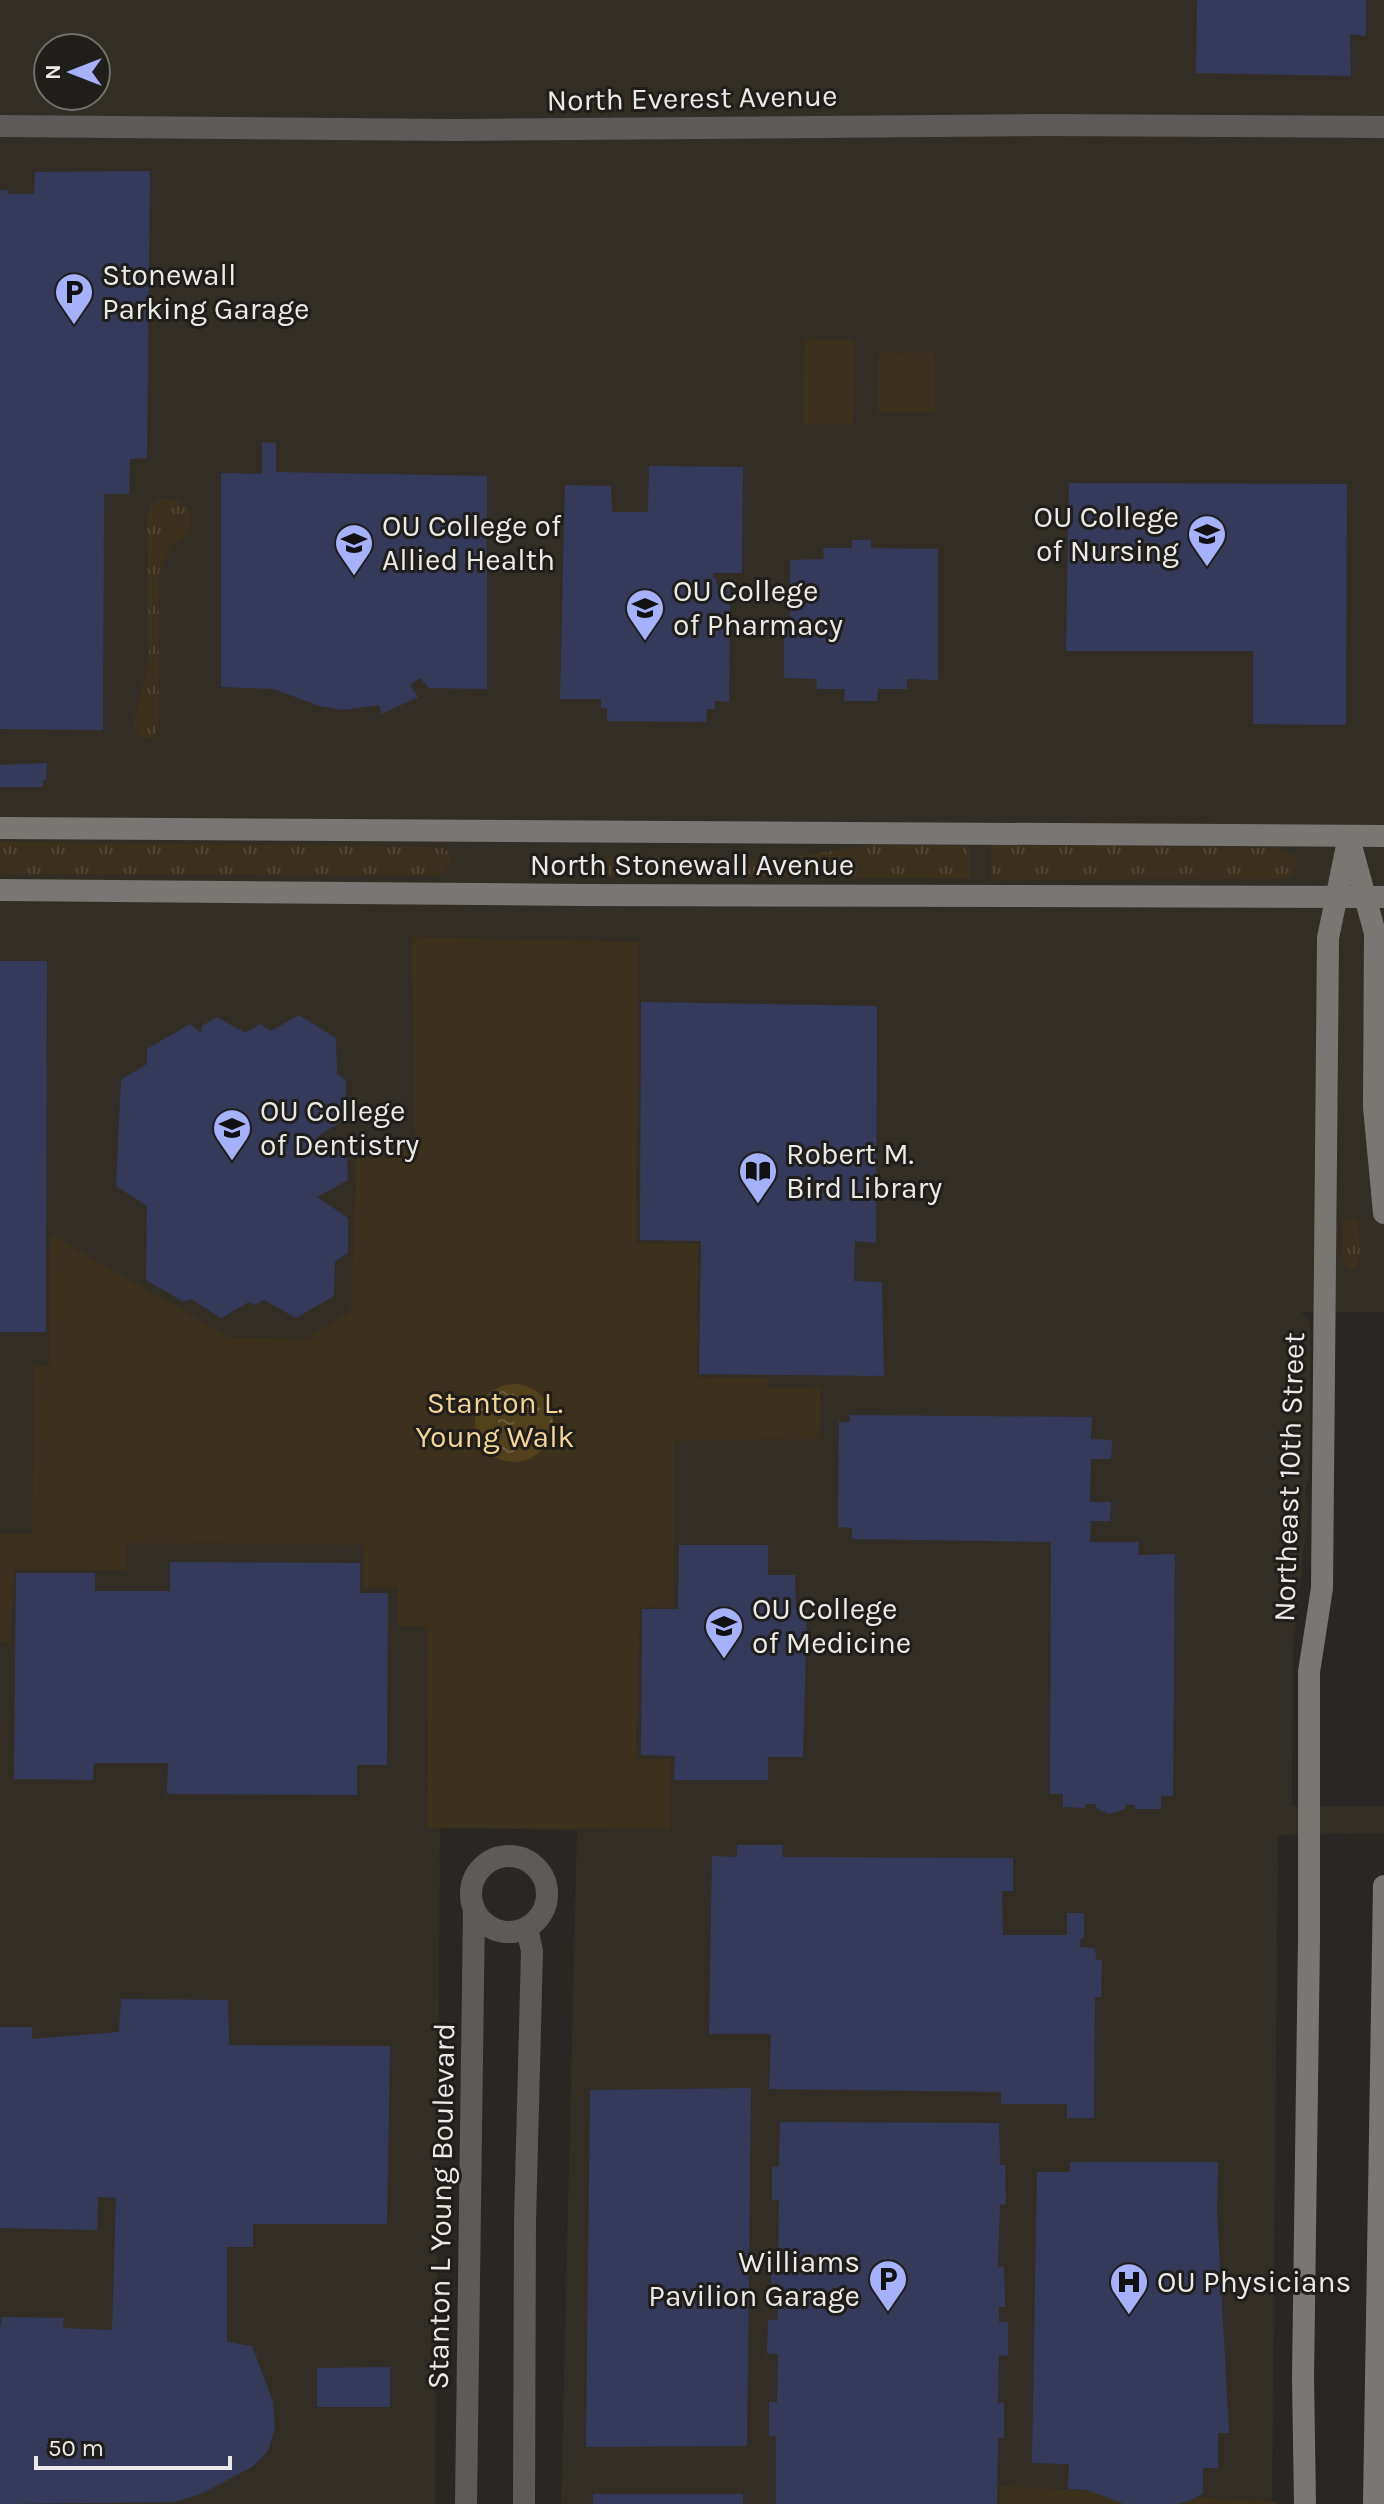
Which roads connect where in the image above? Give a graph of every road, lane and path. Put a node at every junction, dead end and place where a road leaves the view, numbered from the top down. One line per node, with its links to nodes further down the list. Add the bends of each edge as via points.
1 (0, 126): 2 (street, North Everest Avenue)
2 (1384, 127)
3 (0, 828): 4 (main road, North Stonewall Avenue)
4 (1349, 836): 5 (main road, North Stonewall Avenue); 7 (main road, Northeast 10th Street); 8 (main road)
5 (1384, 836)
6 (0, 890): 7 (main road, North Stonewall Avenue)
7 (1337, 897): 8 (main road, North Stonewall Avenue); 15 (main road, Northeast 10th Street, via 1328,938 1322,1588 1309,1672)
8 (1374, 897): 9 (main road, via 1374,1107)
9 (1384, 1213)
10 (1384, 1886): 16 (main road)
11 (474, 1909): 12 (street, via 484,1923 501,1931); 12 (street, via 472,1890 478,1872 498,1858 521,1858 535,1867 546,1885 541,1915); 13 (street, Stanton L Young Boulevard)
12 (527, 1928): 14 (street, via 532,1951)
13 (466, 2504)
14 (524, 2504)
15 (1305, 2504)
16 (1374, 2504)

